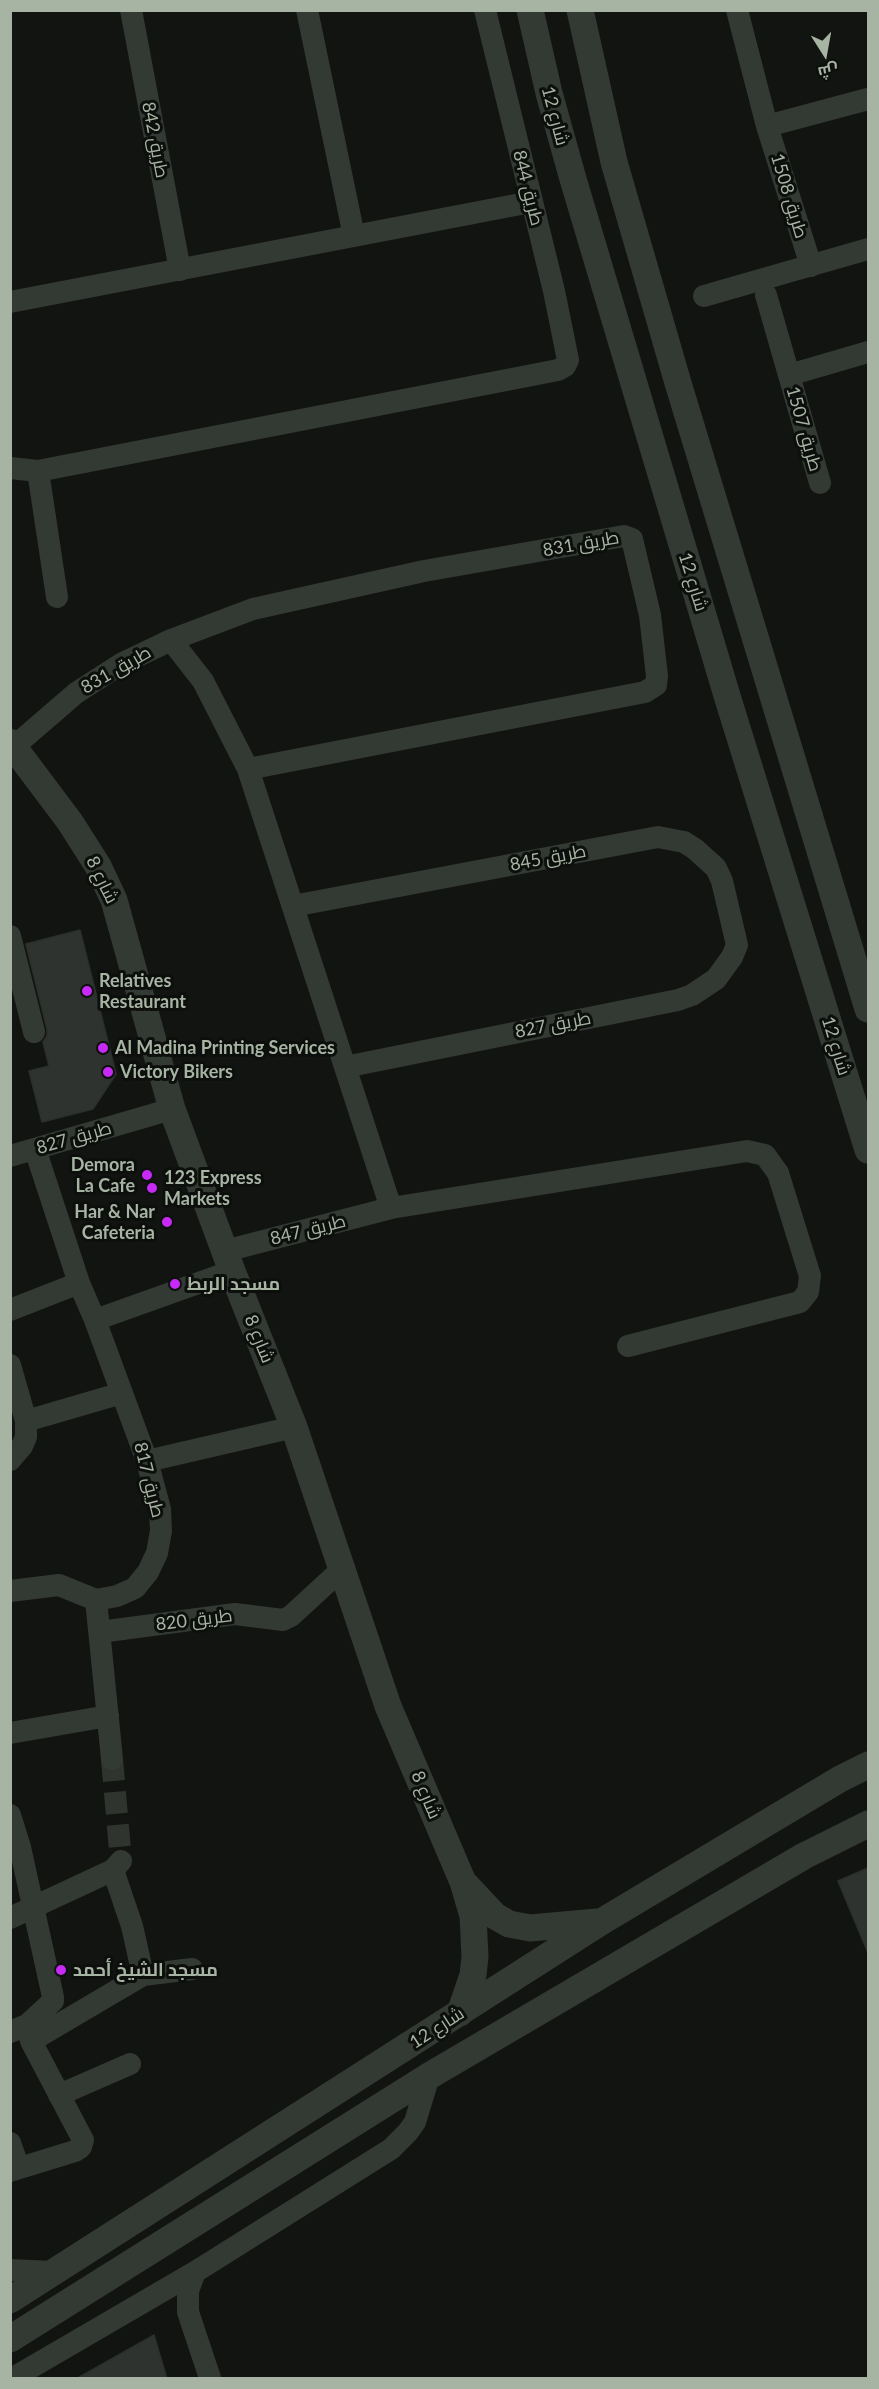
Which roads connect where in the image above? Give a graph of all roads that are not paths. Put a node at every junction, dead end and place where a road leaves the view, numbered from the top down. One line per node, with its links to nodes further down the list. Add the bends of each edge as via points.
1 (131, 10): 13 (street, طريق 842)
2 (307, 10): 10 (street)
3 (485, 10): 9 (street, طريق 844)
4 (530, 10): 35 (street, شارع 12, via 573,179)
5 (580, 10): 30 (street, via 617,173)
6 (737, 10): 8 (street, طريق 1508)
7 (868, 99): 8 (street)
8 (767, 126): 12 (street, طريق 1508)
9 (531, 202): 10 (street); 20 (street, طريق 844, via 568,360 558,370)
10 (354, 236): 13 (street)
11 (868, 249): 12 (street)
12 (811, 266): 15 (street)
13 (180, 270): 16 (street)
14 (766, 295): 18 (street, طريق 1507)
15 (704, 296)
16 (10, 302)
17 (868, 352): 18 (street, طريق 1507)
18 (789, 375): 21 (street, طريق 1507)
19 (10, 468): 20 (street)
20 (38, 471): 22 (street)
21 (820, 483)
22 (57, 597)
23 (171, 640): 24 (street, طريق 831, via 76,693); 25 (street, via 203,681); 25 (street, طريق 831, via 253,609 378,581 624,536 632,539 650,615 657,676 656,685 645,692)
24 (12, 746): 33 (street, شارع 8, via 70,822 114,900)
25 (248, 769): 26 (street)
26 (293, 906): 28 (street, طريق 845, via 658,837 684,842 716,868); 32 (street)
27 (10, 936): 29 (street)
28 (737, 945): 32 (street, طريق 827, via 716,979 678,1000)
29 (17, 983): 31 (street)
30 (868, 1009)
31 (34, 1032)
32 (345, 1067): 37 (street)
33 (172, 1109): 34 (street, طريق 827); 38 (street, شارع 8)
34 (35, 1149): 36 (street, طريق 827); 39 (street, طريق 817)
35 (868, 1150)
36 (10, 1156)
37 (391, 1208): 38 (street, طريق 847); 42 (street, طريق 847, via 747,1150 765,1155 778,1173 810,1276 808,1292 800,1302)
38 (228, 1261): 41 (street, طريق 847); 46 (street, شارع 8)
39 (79, 1283): 40 (street); 41 (street, طريق 817)
40 (10, 1310)
41 (95, 1320): 44 (street, طريق 817)
42 (628, 1346)
43 (10, 1365): 45 (street)
44 (122, 1393): 45 (street); 48 (street, طريق 817)
45 (26, 1421): 47 (street, via 26,1437)
46 (294, 1427): 48 (street); 49 (street, شارع 8)
47 (10, 1460)
48 (147, 1461): 51 (street, طريق 817, via 160,1509 157,1553 135,1588)
49 (342, 1569): 52 (street, طريق 820, via 283,1620 235,1614); 62 (street, شارع 8, via 388,1706)
50 (10, 1591): 51 (street, via 59,1585)
51 (96, 1600): 52 (street)
52 (99, 1632): 53 (street)
53 (108, 1716): 54 (street); 56 (street)
54 (10, 1733)
55 (868, 1754): 58 (street)
56 (112, 1759)
57 (868, 1765): 58 (street, شارع 12)
58 (840, 1779): 66 (street, شارع 12)
59 (868, 1808): 63 (street, via 753,1873 742,1881)
60 (10, 1815): 64 (street)
61 (861, 1829): 63 (street, شارع 12, via 804,1856)
62 (463, 1882): 66 (street, شارع 8, via 495,1916 509,1924 530,1928); 69 (street, شارع 8, via 473,1916 475,1957)
63 (730, 1900): 72 (street, شارع 12)
64 (34, 1908): 65 (street); 68 (street, via 117,1865); 70 (street, via 53,2001)
65 (10, 1918)
66 (601, 1922): 69 (street, شارع 12)
67 (192, 1969): 68 (street)
68 (143, 1975): 70 (street)
69 (460, 2013): 77 (street, شارع 12)
70 (23, 2032): 73 (street)
71 (130, 2064): 73 (street)
72 (429, 2076): 78 (street, via 415,2122 391,2149); 82 (street, شارع 12)
73 (59, 2095): 75 (street, via 82,2140 81,2147)
74 (10, 2143): 75 (street)
75 (15, 2169)
76 (10, 2270): 77 (street)
77 (54, 2272): 79 (street, شارع 12)
78 (195, 2272): 80 (street); 81 (street, via 188,2291)
79 (10, 2300)
80 (146, 2300): 81 (street, via 167,2302); 83 (street)
81 (191, 2322): 84 (street)
82 (10, 2339)
83 (13, 2379)
84 (210, 2379)

